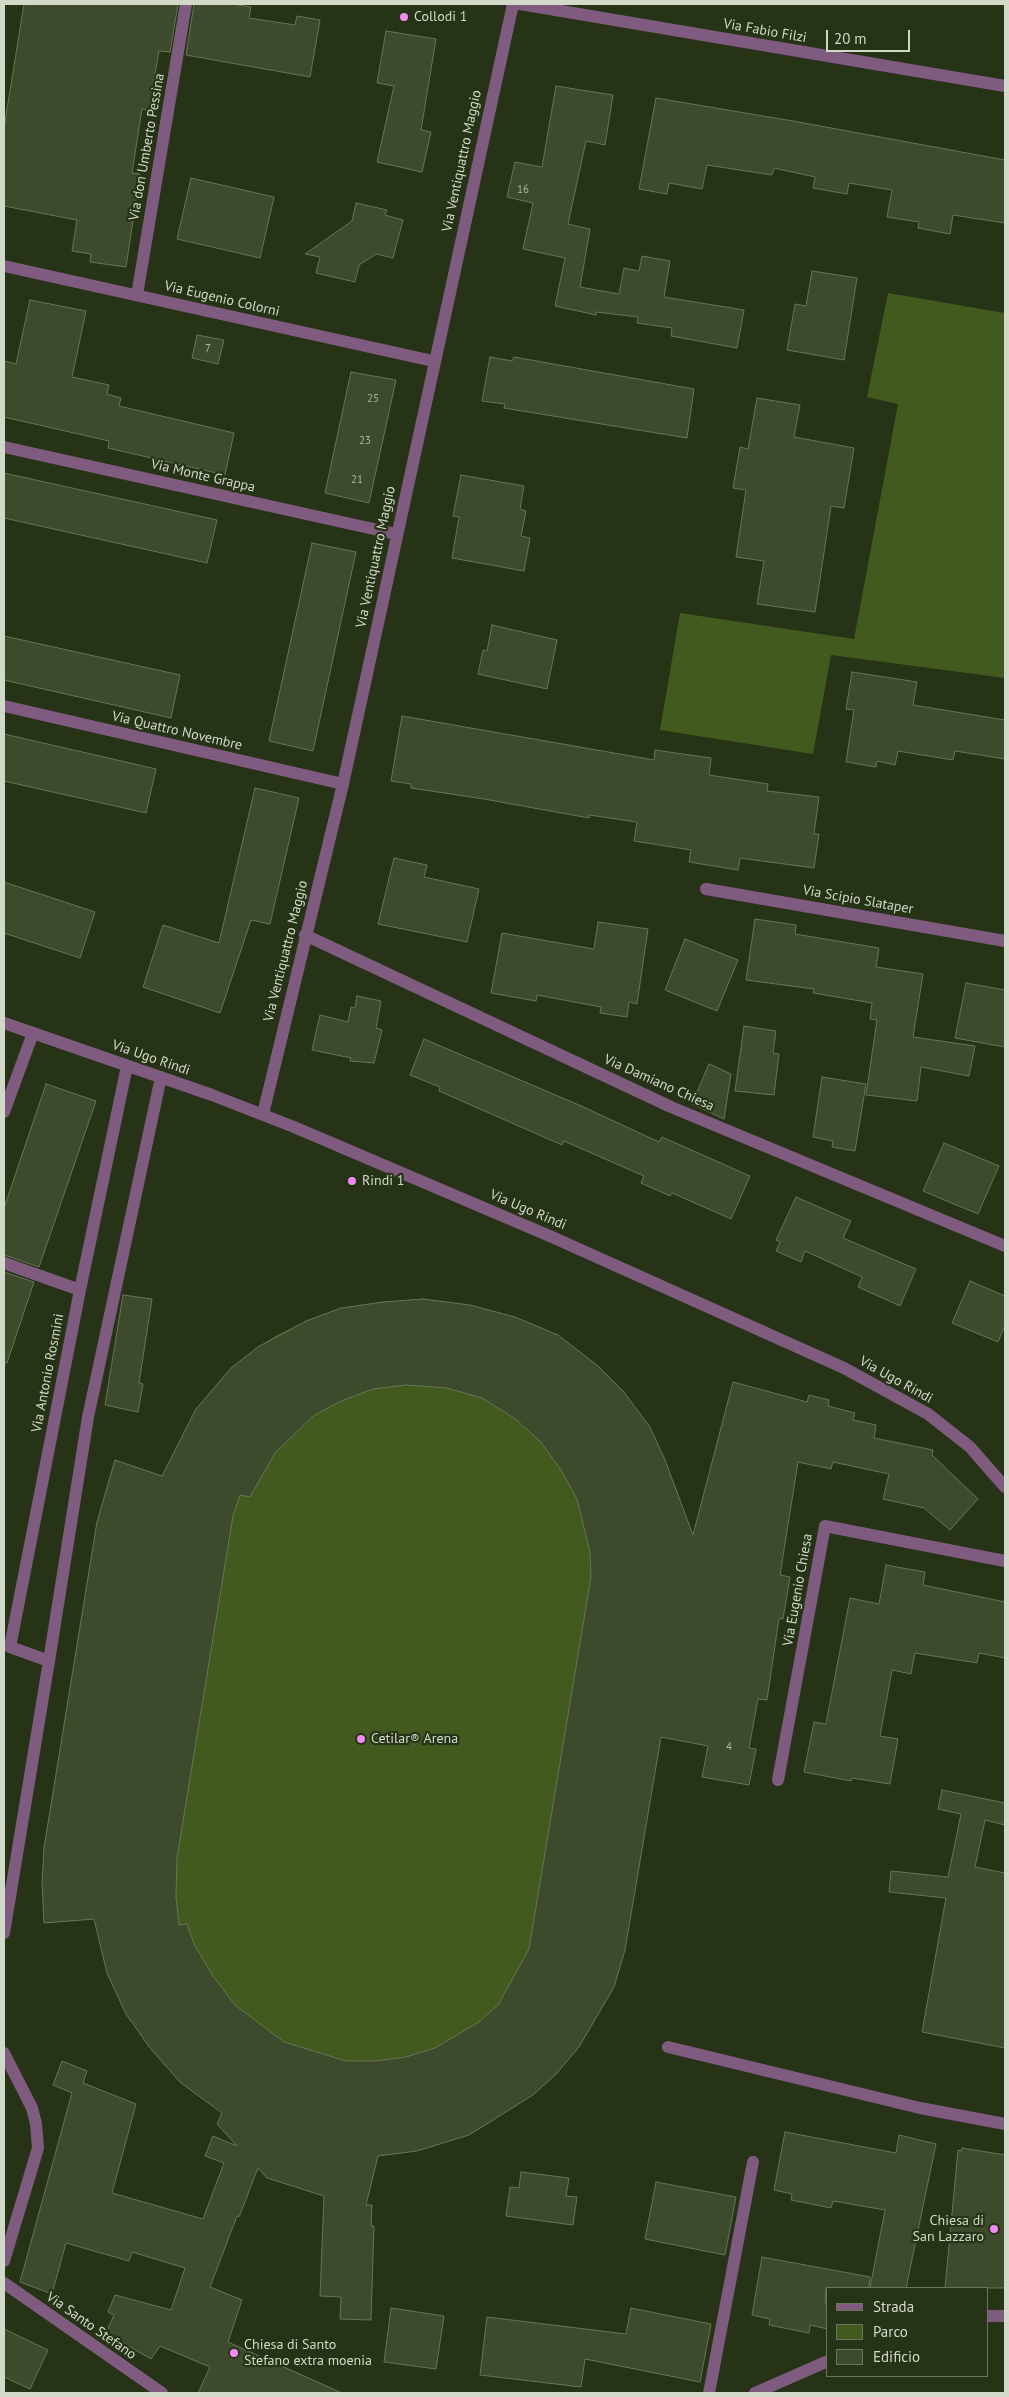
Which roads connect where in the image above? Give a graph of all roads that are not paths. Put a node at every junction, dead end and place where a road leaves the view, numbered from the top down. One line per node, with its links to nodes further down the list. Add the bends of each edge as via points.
1 (186, 4): 6 (street, Via don Umberto Pessina)
2 (513, 4): 7 (street, Via Ventiquattro Maggio)
3 (520, 4): 4 (street, Via Fabio Filzi)
4 (1005, 86)
5 (4, 266): 6 (street, Via Eugenio Colorni)
6 (137, 295): 7 (street, Via Eugenio Colorni)
7 (433, 361): 9 (street, Via Ventiquattro Maggio)
8 (4, 447): 9 (street, Via Monte Grappa)
9 (396, 534): 11 (street, Via Ventiquattro Maggio)
10 (4, 706): 11 (street, Via Quattro Novembre)
11 (343, 784): 13 (street, Via Ventiquattro Maggio)
12 (706, 889): 14 (street, Via Scipio Slataper)
13 (305, 935): 20 (street, Via Ventiquattro Maggio); 21 (street, Via Damiano Chiesa, via 671,1107)
14 (1005, 941)
15 (4, 1023): 16 (street, Via Ugo Rindi)
16 (33, 1033): 17 (street, Via Ugo Rindi); 19 (street)
17 (127, 1066): 18 (street, Via Ugo Rindi); 23 (street, Via Antonio Rosmini)
18 (161, 1077): 20 (street, Via Ugo Rindi); 27 (street, via 88,1417)
19 (4, 1112)
20 (262, 1114): 24 (street, Via Ugo Rindi, via 544,1233 844,1368 928,1414 970,1447)
21 (1005, 1246)
22 (4, 1263): 23 (street)
23 (80, 1290): 26 (street, Via Antonio Rosmini)
24 (1005, 1487)
25 (1005, 1561): 28 (street, Via Eugenio Chiesa, via 825,1526)
26 (7, 1646): 27 (street, Via Antonio Rosmini)
27 (49, 1661): 29 (street)
28 (778, 1780)
29 (4, 1933)
30 (668, 2048): 32 (street, via 920,2108)
31 (4, 2053): 34 (street, via 32,2108 38,2148)
32 (1005, 2124)
33 (753, 2162): 40 (street)
34 (4, 2262)
35 (4, 2283): 39 (street, Via Santo Stefano)
36 (989, 2316): 37 (street)
37 (1005, 2316)
38 (826, 2361): 41 (street)
39 (162, 2393)
40 (709, 2393)
41 (755, 2393)

